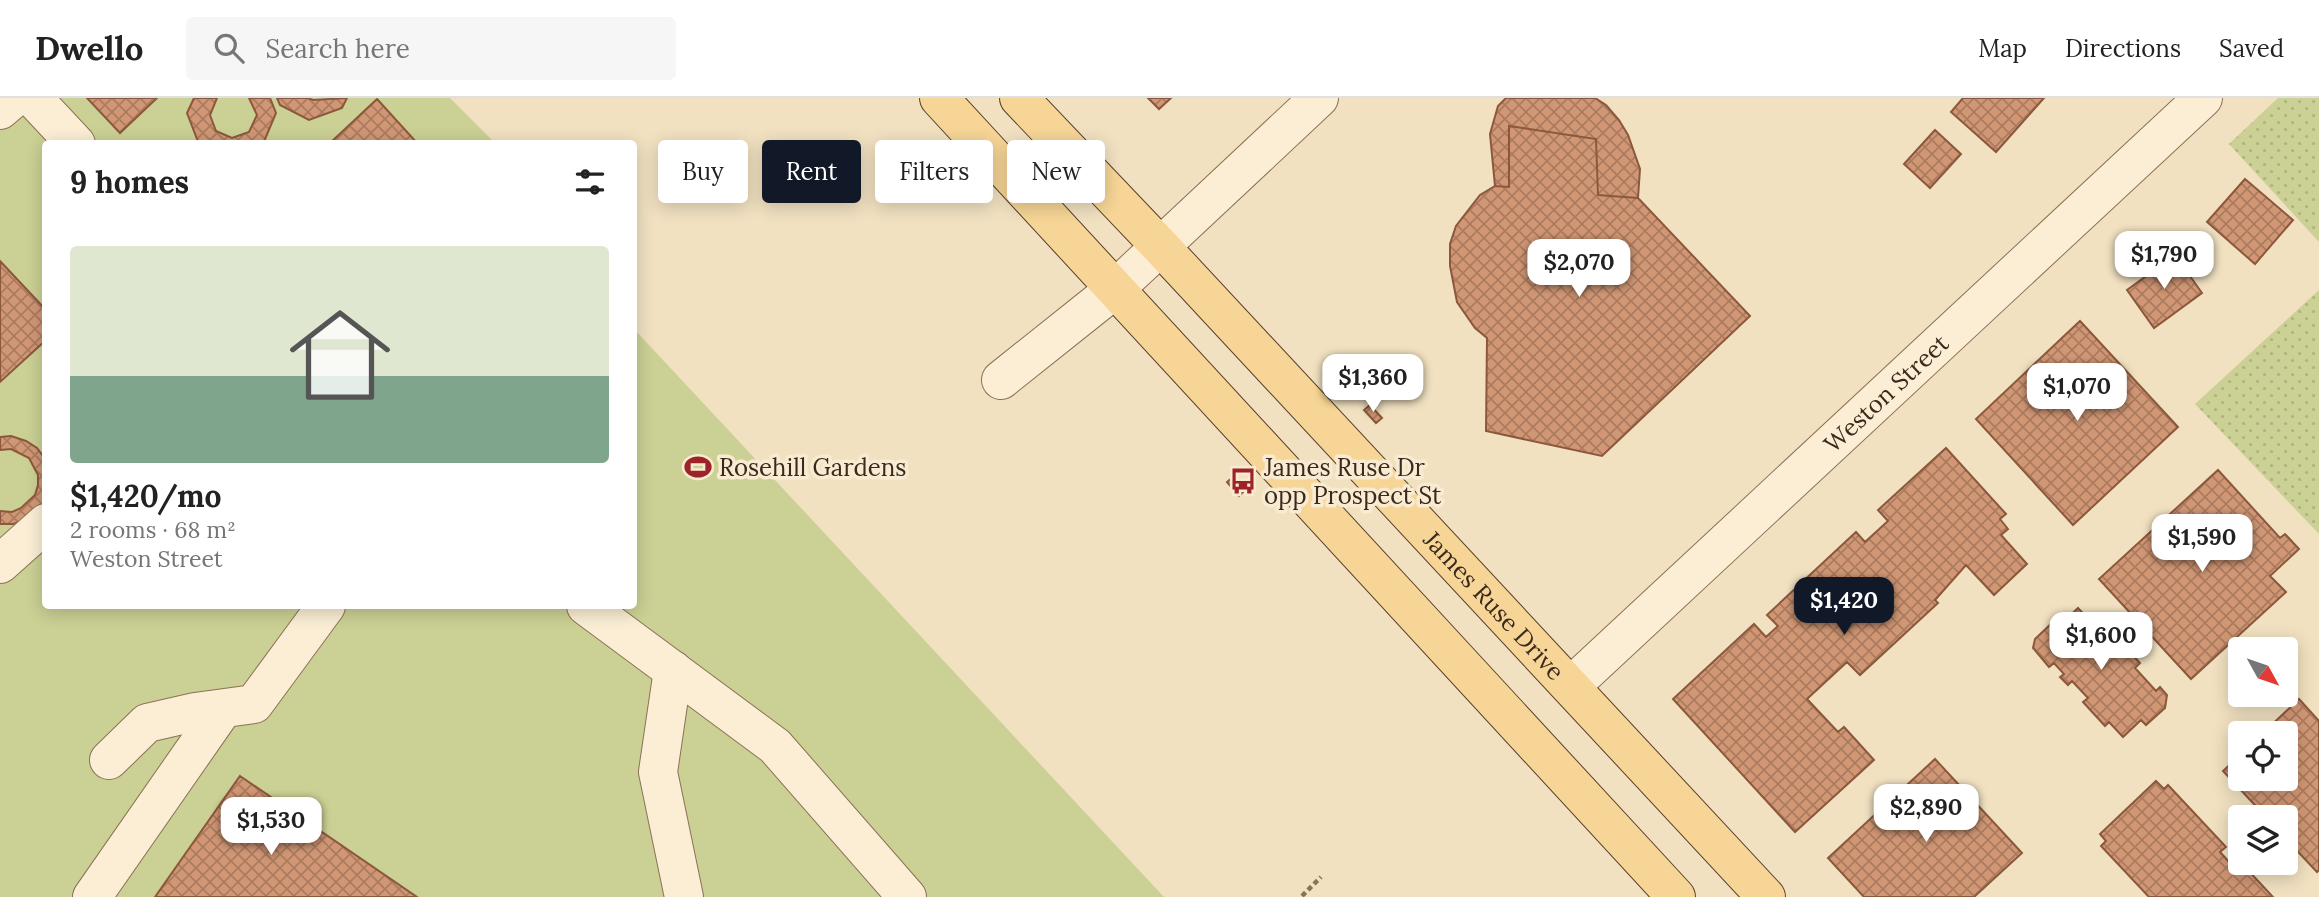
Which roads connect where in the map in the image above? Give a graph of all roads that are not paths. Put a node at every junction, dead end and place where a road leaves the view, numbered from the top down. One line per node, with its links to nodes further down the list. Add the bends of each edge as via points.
1 (14, 98): 7 (street)
2 (33, 98): 8 (street)
3 (939, 98): 10 (main road)
4 (1019, 98): 9 (main road, James Ruse Drive)
5 (1319, 98): 9 (street)
6 (2203, 98): 17 (street, Weston Street)
7 (0, 110)
8 (72, 140)
9 (1160, 246): 10 (street); 17 (main road, James Ruse Drive)
10 (1115, 289): 11 (street); 23 (main road)
11 (1002, 380)
12 (42, 527): 13 (street)
13 (0, 564)
14 (324, 609): 18 (street, via 254,704)
15 (590, 609): 16 (street)
16 (673, 670): 21 (street, via 658,772); 22 (street, via 775,746)
17 (1570, 686): 24 (main road, James Ruse Drive)
18 (223, 709): 19 (street, via 147,723); 20 (street)
19 (109, 760)
20 (92, 897)
21 (684, 897)
22 (907, 897)
23 (1676, 897)
24 (1766, 897)

